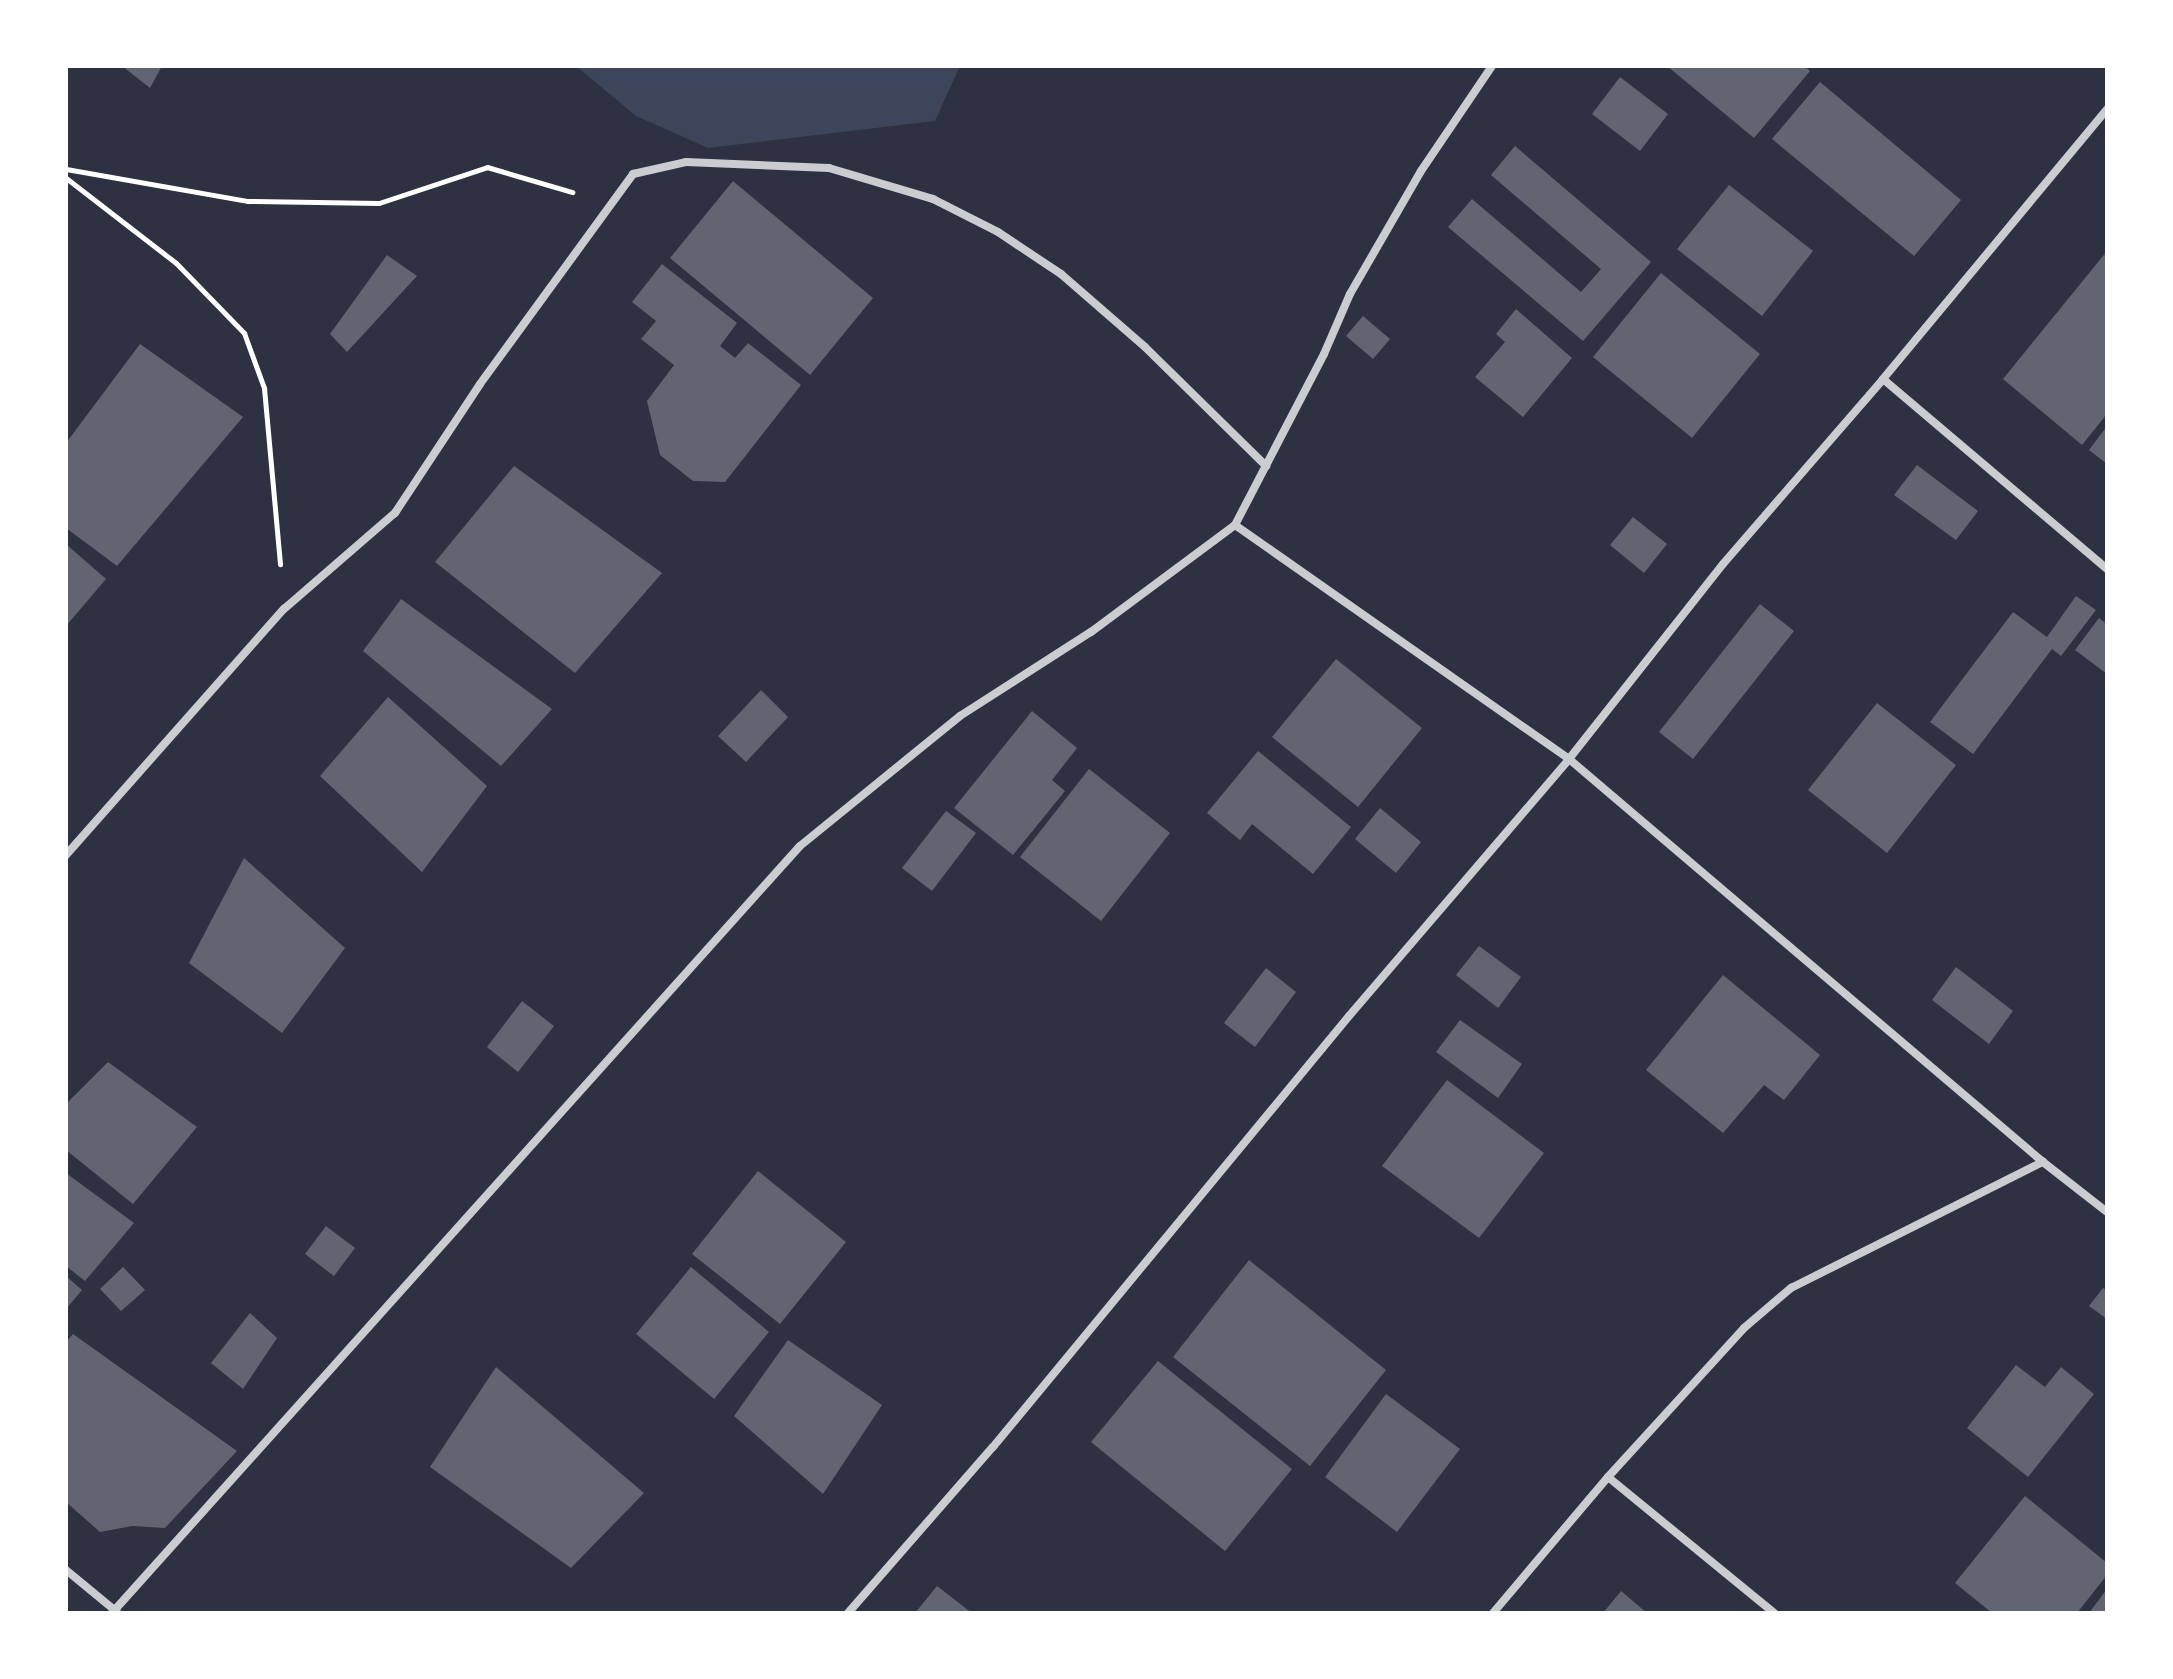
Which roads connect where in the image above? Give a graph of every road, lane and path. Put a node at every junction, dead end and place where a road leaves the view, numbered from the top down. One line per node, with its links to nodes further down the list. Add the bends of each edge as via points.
1 (1492, 66): 7 (street, via 1421,171 1350,294)
2 (2107, 109): 6 (street)
3 (66, 169): 5 (path, via 248,201 379,203 487,167)
4 (66, 178): 10 (path, via 176,263 244,333 264,388)
5 (611, 204): 7 (street, via 633,174 686,162 829,168 933,199 998,232 1061,274 1145,347); 10 (street, via 464,407 395,513)
6 (1883, 379): 9 (street); 11 (street, via 1723,564)
7 (1266, 466): 8 (street)
8 (1235, 525): 11 (street); 17 (street, via 1091,632 960,716 800,846)
9 (2107, 569)
10 (284, 609): 12 (street)
11 (1569, 759): 13 (street); 18 (street)
12 (66, 855)
13 (2043, 1162): 14 (street); 15 (street, via 1791,1288 1744,1328)
14 (2107, 1212)
15 (1608, 1477): 19 (street); 20 (street)
16 (66, 1570): 17 (street)
17 (114, 1612)
18 (848, 1613)
19 (1493, 1613)
20 (1774, 1613)

